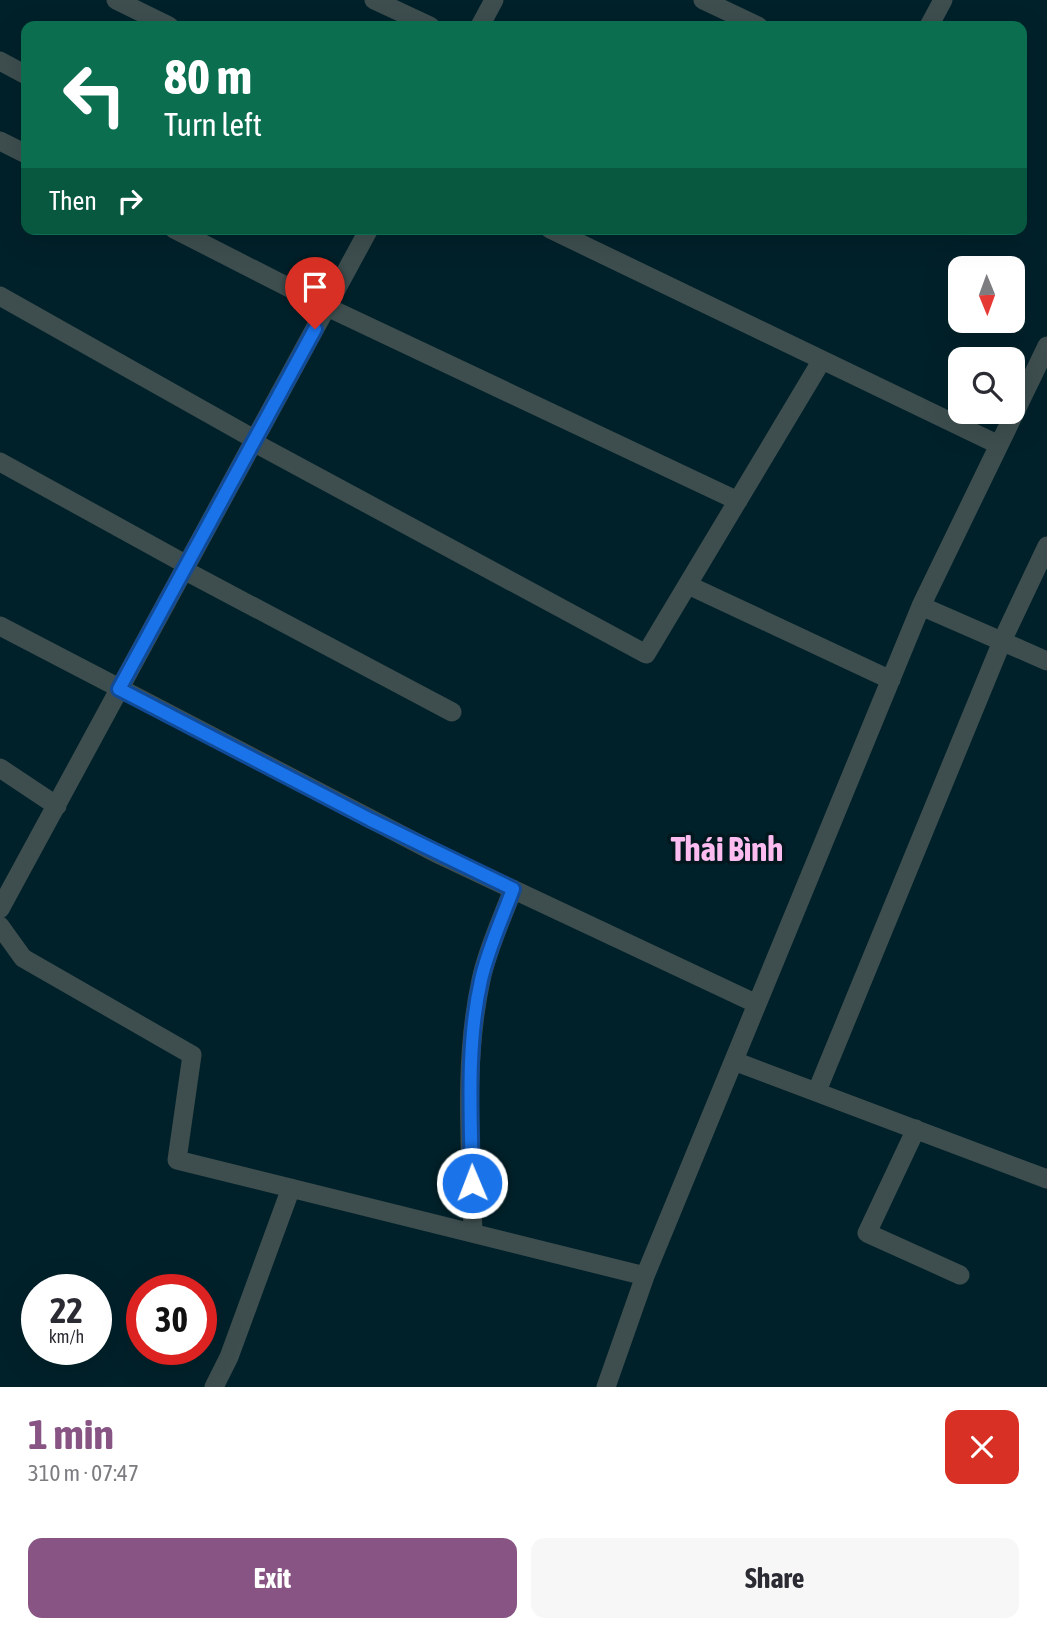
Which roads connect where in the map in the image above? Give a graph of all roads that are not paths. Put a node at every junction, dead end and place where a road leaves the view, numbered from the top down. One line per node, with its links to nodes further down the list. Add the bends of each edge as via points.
1 (116, 0): 6 (street)
2 (374, 0): 7 (street)
3 (494, 0): 8 (street)
4 (703, 0): 9 (street)
5 (943, 0): 10 (street)
6 (159, 21)
7 (419, 21)
8 (483, 21)
9 (747, 21)
10 (932, 21)
11 (0, 61): 12 (street)
12 (21, 72)
13 (0, 141): 14 (street)
14 (21, 152)
15 (186, 235): 19 (street)
16 (366, 235): 19 (street)
17 (562, 235): 21 (street)
18 (0, 296): 22 (street)
19 (327, 307): 22 (street); 25 (street)
20 (1047, 346): 23 (street)
21 (822, 360): 23 (street); 25 (street)
22 (254, 441): 27 (street); 28 (street, via 646,654)
23 (999, 445): 29 (street)
24 (0, 462): 27 (street)
25 (738, 501): 28 (street)
26 (1047, 546): 31 (street)
27 (185, 568): 34 (street); 35 (street)
28 (688, 585): 33 (street)
29 (921, 606): 31 (street); 33 (street)
30 (0, 626): 34 (street)
31 (1003, 639): 32 (street); 43 (street)
32 (1047, 661)
33 (891, 680): 41 (street)
34 (119, 689): 37 (street); 38 (street)
35 (452, 712)
36 (0, 768): 37 (street)
37 (57, 806): 39 (street)
38 (513, 889): 41 (street); 47 (street, via 481,977 473,1020)
39 (0, 909)
40 (0, 926): 46 (street, via 23,958 192,1055 177,1160)
41 (757, 1004): 42 (street)
42 (734, 1061): 43 (street); 49 (street)
43 (817, 1091): 44 (street)
44 (916, 1129): 45 (street); 48 (street, via 867,1233)
45 (1047, 1179)
46 (291, 1188): 47 (street); 50 (street)
47 (473, 1233): 49 (street)
48 (960, 1275)
49 (645, 1276): 51 (street)
50 (214, 1387)
51 (606, 1387)

